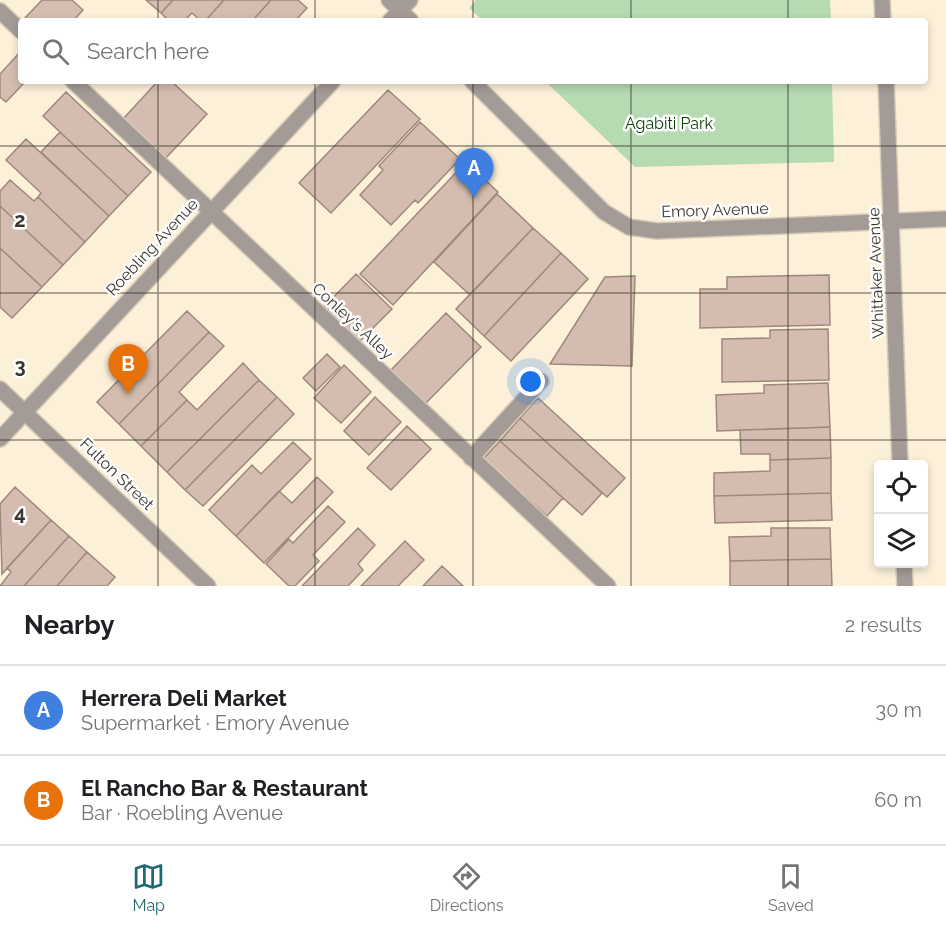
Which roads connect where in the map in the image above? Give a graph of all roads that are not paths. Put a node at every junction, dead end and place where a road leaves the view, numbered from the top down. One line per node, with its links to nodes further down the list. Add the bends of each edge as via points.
1 (882, 0): 3 (street)
2 (0, 11): 4 (street)
3 (883, 18)
4 (18, 28)
5 (77, 84): 9 (street, Conley's Alley)
6 (330, 84): 9 (street, Roebling Avenue)
7 (475, 84): 11 (street, Emory Avenue, via 604,212 629,227 657,231)
8 (886, 84): 11 (street, Whittaker Avenue)
9 (210, 211): 14 (street, Roebling Avenue); 16 (street, Conley's Alley)
10 (946, 219): 11 (street, Emory Avenue)
11 (892, 221): 17 (street, Whittaker Avenue)
12 (541, 381): 16 (street)
13 (0, 389): 14 (street, Fulton Street)
14 (25, 412): 15 (street, Roebling Avenue); 19 (street, Fulton Street)
15 (0, 438)
16 (471, 458): 20 (street, Conley's Alley)
17 (900, 460)
18 (904, 568): 21 (street)
19 (208, 586)
20 (608, 586)
21 (905, 586)

